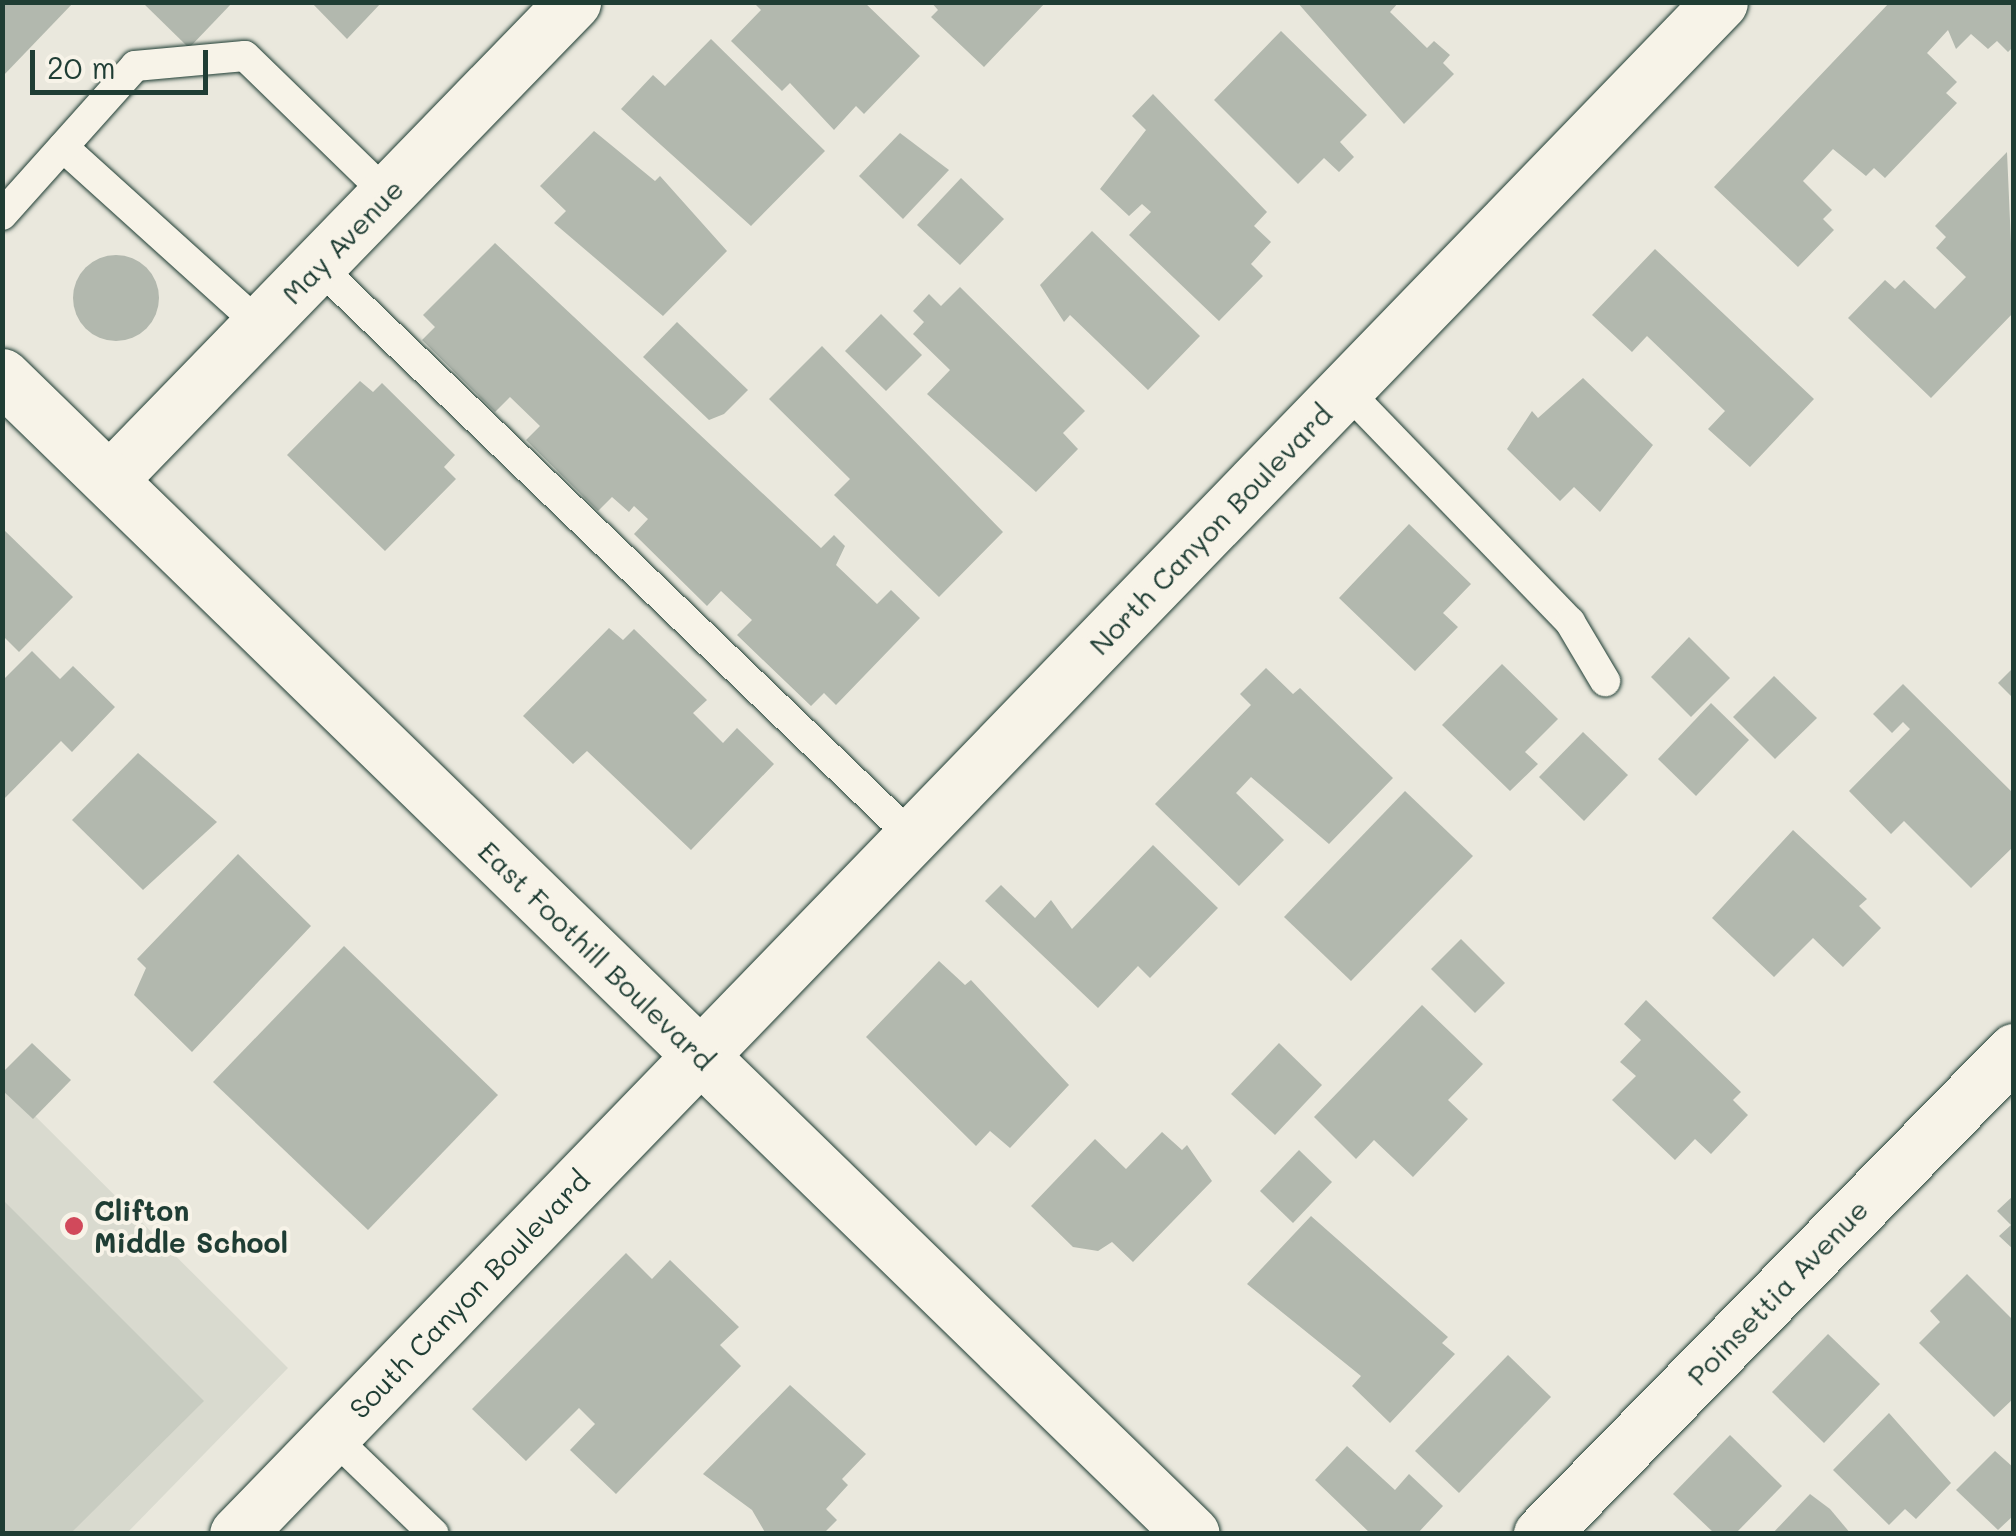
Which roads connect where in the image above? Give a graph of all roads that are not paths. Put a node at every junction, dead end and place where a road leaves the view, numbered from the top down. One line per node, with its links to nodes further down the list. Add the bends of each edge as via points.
1 (573, 2): 4 (street, May Avenue)
2 (1720, 2): 9 (street, North Canyon Boulevard)
3 (63, 147): 4 (lane, via 135,66 244,56); 5 (lane); 7 (lane)
4 (387, 194): 6 (street, May Avenue)
5 (2, 214)
6 (317, 265): 7 (street, May Avenue); 12 (lane)
7 (260, 325): 10 (street, May Avenue)
8 (2, 376): 10 (street, East Foothill Boulevard)
9 (1346, 390): 11 (lane, via 1570,622); 12 (street, North Canyon Boulevard)
10 (110, 479): 14 (street, East Foothill Boulevard)
11 (1605, 681)
12 (912, 837): 14 (street, North Canyon Boulevard)
13 (2014, 1051): 19 (street, Poinsettia Avenue)
14 (700, 1056): 15 (street, South Canyon Boulevard); 18 (street, East Foothill Boulevard)
15 (332, 1436): 16 (street, South Canyon Boulevard); 17 (lane)
16 (237, 1534)
17 (434, 1534)
18 (1192, 1534)
19 (1540, 1534)

